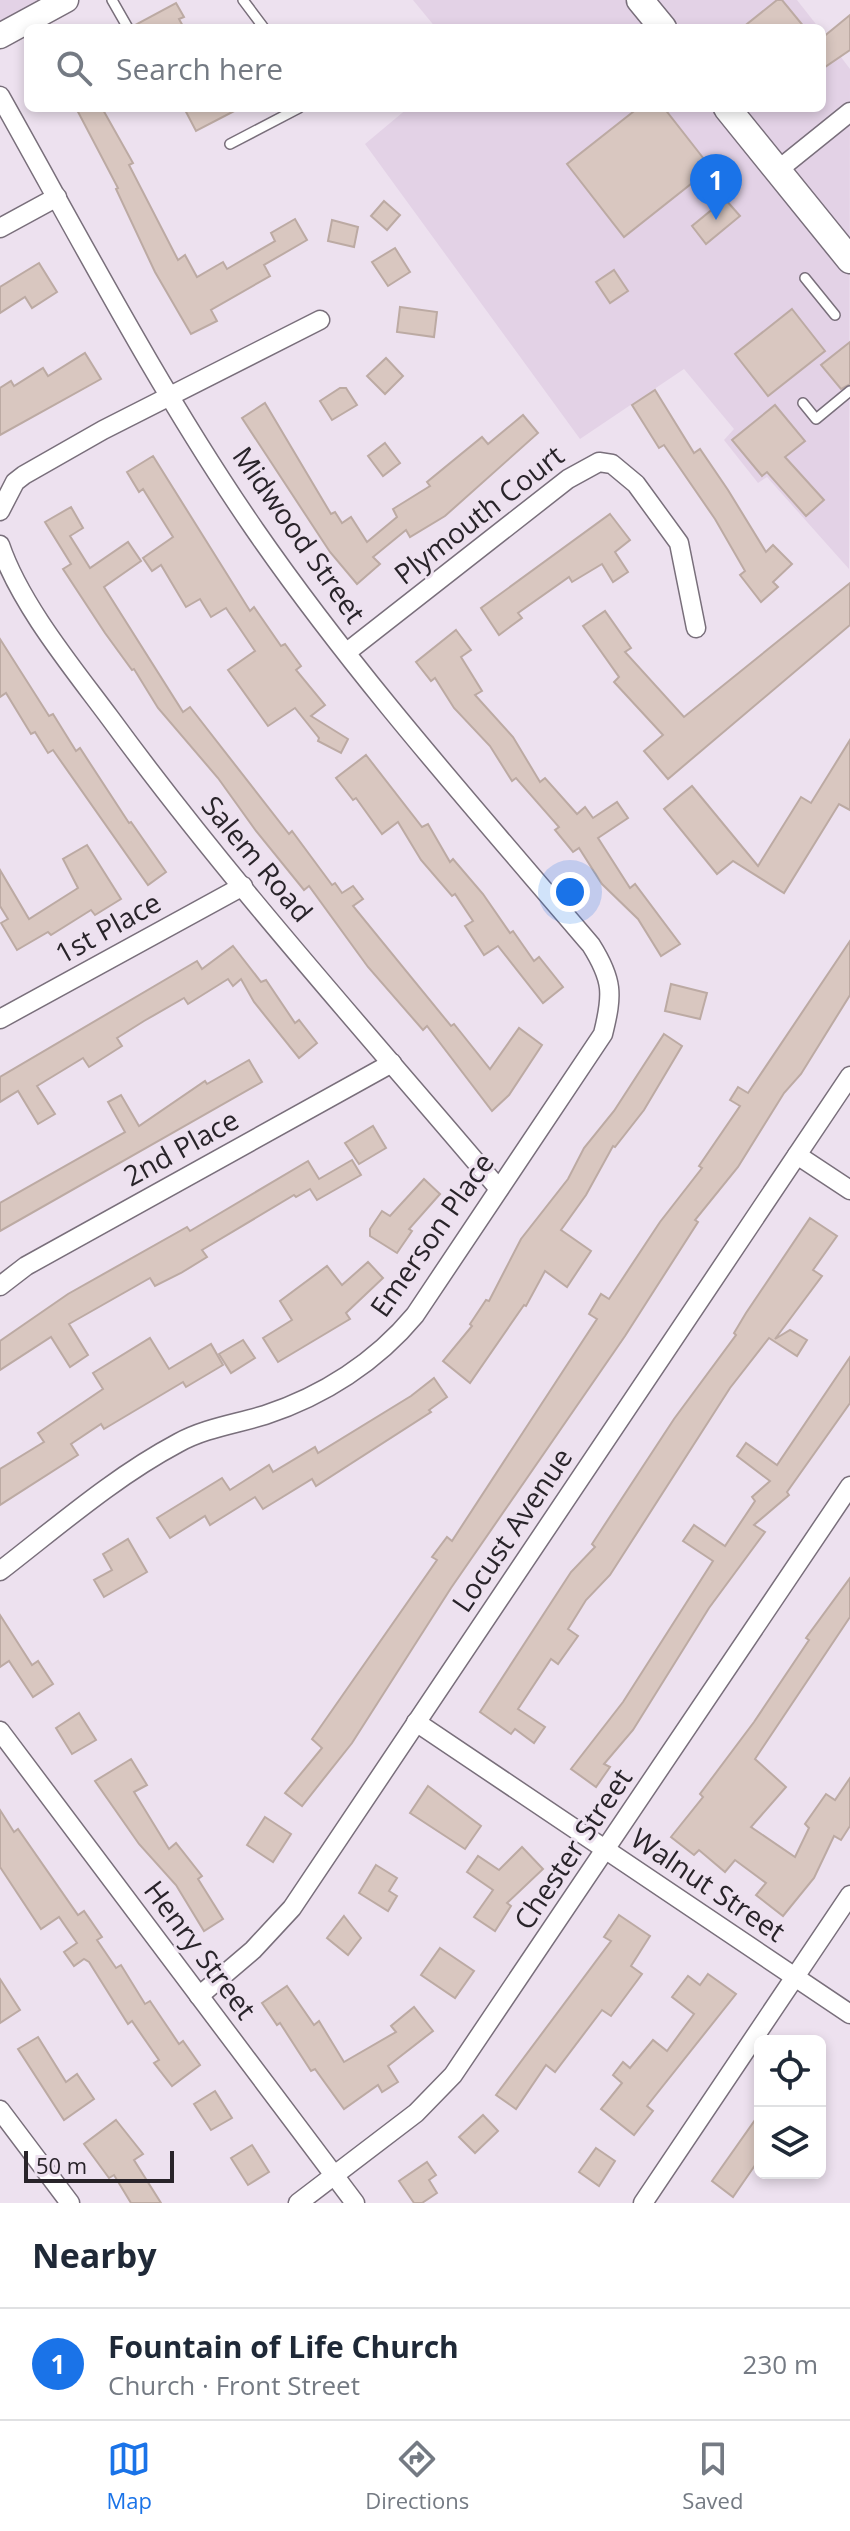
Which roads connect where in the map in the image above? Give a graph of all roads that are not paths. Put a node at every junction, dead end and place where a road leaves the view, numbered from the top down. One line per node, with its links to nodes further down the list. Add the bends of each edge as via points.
1 (66, 0): 8 (main road)
2 (112, 0): 5 (lane)
3 (243, 0): 6 (lane)
4 (640, 0): 7 (main road)
5 (126, 24)
6 (261, 24)
7 (660, 24)
8 (0, 36)
9 (0, 96): 15 (street, Midwood Street)
10 (291, 112): 13 (lane)
11 (730, 112): 14 (main road)
12 (850, 112): 14 (street)
13 (230, 144)
14 (778, 170): 17 (main road)
15 (57, 197): 16 (street); 22 (street, Midwood Street)
16 (0, 228)
17 (850, 260)
18 (805, 278): 19 (lane)
19 (835, 315)
20 (320, 320): 22 (street)
21 (850, 391): 23 (lane, via 816,419)
22 (171, 396): 24 (street, via 24,475); 27 (street, Midwood Street, via 255,530)
23 (803, 403)
24 (0, 511)
25 (0, 545): 28 (street, Salem Road, via 9,571 84,683)
26 (696, 628): 27 (street, Plymouth Court, via 679,543 636,484 612,464 599,462 568,479)
27 (347, 652): 29 (street, Midwood Street)
28 (243, 886): 30 (street, 1st Place); 31 (street, Salem Road)
29 (607, 969): 34 (street, Emerson Place, via 611,1003 603,1034)
30 (0, 1019)
31 (392, 1063): 34 (street, Salem Road); 36 (street, 2nd Place, via 26,1266)
32 (850, 1076): 33 (street, Locust Avenue)
33 (797, 1155): 35 (street); 39 (street, Locust Avenue)
34 (499, 1189): 38 (street, Emerson Place, via 415,1315 367,1363 303,1401 178,1443)
35 (850, 1190)
36 (0, 1286)
37 (850, 1486): 41 (street, Chester Street)
38 (0, 1571)
39 (416, 1722): 41 (street, Walnut Street); 44 (street, Locust Avenue, via 292,1908)
40 (0, 1731): 44 (street, Henry Street)
41 (606, 1850): 43 (street, Walnut Street); 47 (street, Chester Street, via 453,2075 416,2113)
42 (850, 1895): 43 (street)
43 (795, 1977): 45 (street, Walnut Street); 51 (street)
44 (199, 1996): 47 (street, Henry Street)
45 (850, 2014)
46 (0, 2110): 48 (street)
47 (334, 2176): 49 (street, Chester Street); 50 (street, Henry Street)
48 (70, 2203)
49 (298, 2203)
50 (355, 2203)
51 (643, 2203)

